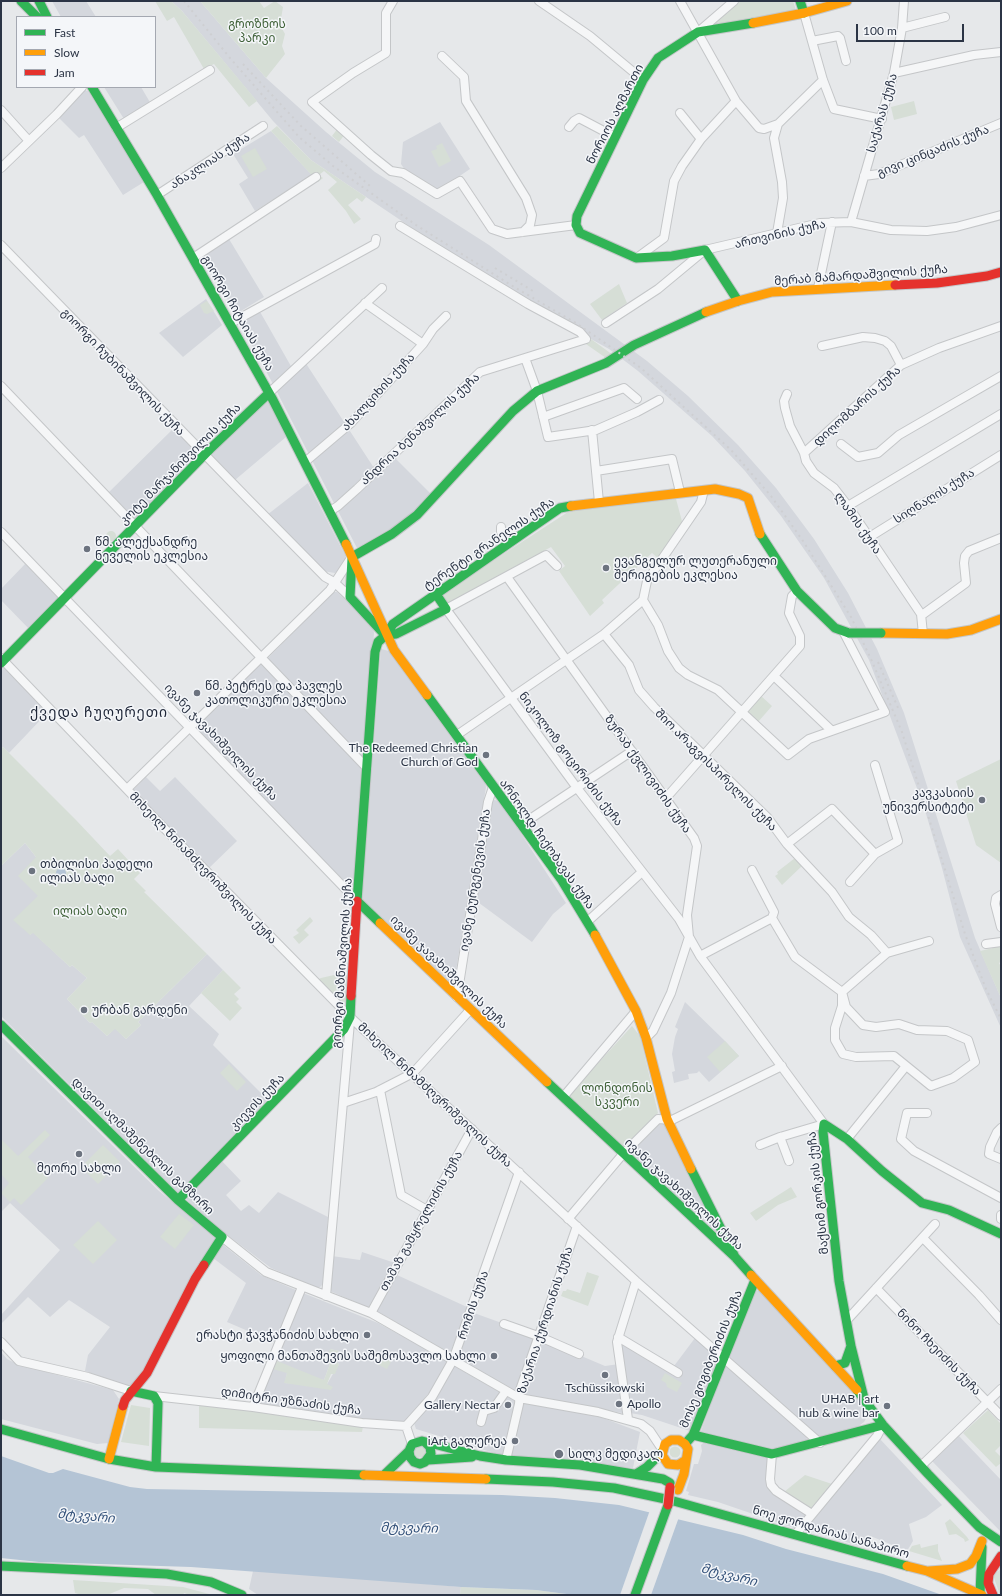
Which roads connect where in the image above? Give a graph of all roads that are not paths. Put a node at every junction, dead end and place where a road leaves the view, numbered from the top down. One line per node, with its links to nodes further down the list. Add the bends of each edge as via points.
1 (21, 1): 11 (main road)
2 (39, 1): 12 (main road)
3 (393, 1): 47 (street, via 386,13 386,53 312,102 391,171 403,173 437,194 460,181 492,229 507,234)
4 (539, 1): 22 (street, via 590,36)
5 (680, 1): 15 (street)
6 (734, 1): 15 (street, ნორიოს აღმართი)
7 (800, 1): 10 (main road)
8 (847, 1): 10 (main road, ნორიოს აღმართი)
9 (904, 1): 14 (street, საქარას ქუჩა)
10 (804, 13): 15 (main road, ნორიოს აღმართი); 16 (street)
11 (36, 16)
12 (46, 16)
13 (945, 17): 14 (street)
14 (902, 28): 21 (street, საქარას ქუჩა)
15 (698, 32): 22 (main road, ნორიოს აღმართი, via 658,58); 26 (street)
16 (812, 41): 19 (street, via 838,36); 23 (street)
17 (1001, 52): 21 (street, via 974,55)
18 (442, 56): 47 (street, via 464,77 466,101 526,198 532,215 530,225)
19 (846, 62)
20 (210, 70): 34 (street)
21 (894, 73): 29 (street, საქარას ქუჩა)
22 (643, 80): 35 (main road, ნორიოს აღმართი)
23 (823, 80): 29 (street, via 834,109); 31 (street)
24 (81, 88): 37 (street)
25 (93, 88): 34 (main road, გიორგი ჩიტაიას ქუჩა)
26 (736, 100): 31 (street, via 758,128 764,129); 36 (street)
27 (1, 110): 37 (street)
28 (680, 113): 36 (street)
29 (882, 119): 39 (street, საქარას ქუჩა)
30 (1001, 123): 39 (street, გივი ცინცაძის ქუჩა, via 880,174)
31 (778, 124): 48 (street, via 774,138 783,198)
32 (263, 126): 41 (street, ანაკლიას ქუჩა)
33 (569, 127): 35 (street, via 579,118)
34 (116, 128): 41 (main road, გიორგი ჩიტაიას ქუჩა)
35 (615, 137): 45 (main road, ნორიოს აღმართი, via 577,216)
36 (701, 139): 53 (street, via 674,181 664,238)
37 (30, 141): 38 (street)
38 (1, 168)
39 (864, 176): 44 (street, საქარას ქუჩა)
40 (316, 177): 52 (street)
41 (157, 195): 52 (main road, გიორგი ჩიტაიას ქუჩა)
42 (1001, 215): 44 (street, ართვინის ქუჩა, via 956,227 921,232 891,230)
43 (832, 222): 44 (street, ართვინის ქუჩა); 48 (street, ართვინის ქუჩა, via 820,222); 56 (street)
44 (851, 222)
45 (576, 225): 47 (street); 53 (main road, via 580,233)
46 (400, 226): 65 (street, ანდრია ბენაშვილის ქუჩა, via 528,304 580,332 586,339)
47 (523, 232)
48 (777, 233): 51 (street, ართვინის ქუჩა)
49 (376, 239): 60 (street, via 375,244)
50 (1, 245): 79 (street, გიორგი ჩუბინაშვილის ქუჩა)
51 (705, 250): 53 (main road, via 672,256); 57 (main road); 61 (street, ართვინის ქუჩა, via 658,289)
52 (193, 258): 60 (main road, გიორგი ჩიტაიას ქუჩა)
53 (636, 258)
54 (1001, 272): 56 (main road, მერაბ მამარდაშვილის ქუჩა, via 937,283)
55 (382, 288): 58 (street, კოტე მარჯანიშვილის ქუჩა)
56 (818, 288): 57 (main road, მერაბ მამარდაშვილის ქუჩა, via 772,292)
57 (738, 301): 69 (main road, მერაბ მამარდაშვილის ქუჩა, via 693,317 634,345 606,363)
58 (365, 303): 63 (street); 70 (street, კოტე მარჯანიშვილის ქუჩა)
59 (446, 316): 63 (street, ახალციხის ქუჩა)
60 (231, 323): 70 (main road, გიორგი ჩიტაიას ქუჩა)
61 (606, 324)
62 (1001, 326): 66 (street, დიღომბარის ქუჩა, via 939,348)
63 (422, 344): 81 (street, ახალციხის ქუჩა, via 352,423)
64 (822, 346): 66 (street, via 863,337 875,338 891,346)
65 (525, 358): 69 (street); 87 (street, ანდრია ბენაშვილის ქუჩა, via 480,372 357,489)
66 (901, 365): 78 (street, დიღომბარის ქუჩა)
67 (1001, 376): 77 (street, via 899,435 878,453 858,457)
68 (1, 386): 88 (street)
69 (537, 391): 75 (street); 94 (main road, მერაბ მამარდაშვილის ქუჩა, via 513,411 416,515 392,534)
70 (269, 393): 79 (main road, კოტე მარჯანიშვილის ქუჩა); 81 (main road, გიორგი ჩიტაიას ქუჩა)
71 (787, 394): 78 (street, ლამის ქუჩა, via 784,401 790,426)
72 (636, 399): 75 (street, via 624,388)
73 (659, 400): 76 (street)
74 (1001, 414): 86 (street)
75 (543, 417): 76 (street, via 548,437)
76 (592, 430): 82 (street)
77 (841, 444)
78 (804, 453): 86 (street, ლამის ქუჩა, via 814,473 834,488)
79 (204, 455): 88 (main road, კოტე მარჯანიშვილის ქუჩა); 97 (street, გიორგი ჩუბინაშვილის ქუჩა, via 325,577)
80 (1001, 455): 91 (street, სიღნაღის ქუჩა)
81 (305, 462): 87 (main road, გიორგი ჩიტაიას ქუჩა)
82 (596, 471): 84 (street, via 672,459); 85 (street)
83 (704, 490): 84 (main road, ტერენტი გრანელის ქუჩა); 98 (main road, ტერენტი გრანელის ქუჩა, via 715,489 748,498 762,538); 103 (street, via 701,502 647,581)
84 (680, 492): 85 (main road, ტერენტი გრანელის ქუჩა)
85 (599, 502): 93 (main road, ტერენტი გრანელის ქუჩა, via 560,508)
86 (848, 506): 91 (street, ლამის ქუჩა)
87 (330, 510): 94 (main road, გიორგი ჩიტაიას ქუჩა)
88 (134, 526): 102 (main road, კოტე მარჯანიშვილის ქუჩა); 115 (street)
89 (500, 527): 93 (street)
90 (1, 532): 102 (street, ივანე ჯავახიშვილის ქუჩა)
91 (868, 538): 105 (street, ლამის ქუჩა)
92 (1001, 538): 105 (street, via 969,551 964,562 966,583)
93 (510, 543): 99 (main road, ტერენტი გრანელის ქუჩა)
94 (352, 557): 97 (street); 100 (main road, გიორგი ჩიტაიას ქუჩა); 101 (main road, გიორგი ჩიტაიას ქუჩა)
95 (557, 566): 96 (street, via 546,555)
96 (507, 577): 104 (street); 116 (street, ზურაბ ქვლივიძის ქუჩა)
97 (334, 582): 100 (street, გიორგი ჩუბინაშვილის ქუჩა); 115 (street, via 330,590)
98 (797, 592): 109 (main road, via 826,621); 118 (street, via 792,596 789,613 800,636 800,646)
99 (436, 594): 104 (main road, ნიკოლოზ გოცირიძის ქუჩა); 107 (main road, ტერენტი გრანელის ქუჩა)
100 (351, 595): 101 (main road, via 361,600); 101 (main road, via 355,585 360,586); 108 (main road, via 370,619)
101 (368, 595): 108 (main road, გიორგი ჩიტაიას ქუჩა)
102 (65, 597): 117 (main road, კოტე მარჯანიშვილის ქუჩა); 121 (street, ივანე ჯავახიშვილის ქუჩა)
103 (643, 600): 110 (street); 120 (street, via 679,668 718,690)
104 (446, 609): 112 (main road, via 396,634); 119 (street, ნიკოლოზ გოცირიძის ქუჩა)
105 (922, 615): 111 (street)
106 (1001, 619): 111 (main road, via 971,630)
107 (393, 624): 108 (main road); 112 (main road, ტერენტი გრანელის ქუჩა)
108 (380, 625): 112 (main road, გიორგი ჩიტაიას ქუჩა); 113 (main road, გიორგი მაზნიაშვილის ქუჩა)
109 (847, 633): 111 (main road, bridge); 122 (street, via 885,712)
110 (604, 634): 116 (street); 125 (street, შიო არაგვისპირელის ქუჩა, via 629,665 640,690)
111 (923, 634)
112 (386, 635): 113 (main road); 114 (main road, არნოლდ ჩიქობავას ქუჩა)
113 (378, 642): 114 (main road, via 384,642); 127 (main road, გიორგი მაზნიაშვილის ქუჩა, via 375,652)
114 (393, 648): 123 (main road, არნოლდ ჩიქობავას ქუჩა)
115 (261, 657): 121 (street); 127 (street)
116 (566, 659): 119 (street); 124 (street, ზურაბ ქვლივიძის ქუჩა)
117 (2, 661): 130 (street, მიხეილ წინამძღვრიშვილის ქუჩა)
118 (774, 676): 120 (street); 122 (street)
119 (510, 698): 123 (street); 129 (street, ნიკოლოზ გოცირიძის ქუჩა)
120 (741, 712): 122 (street, via 788,755 810,739); 125 (street)
121 (190, 727): 130 (street); 139 (street, ივანე ჯავახიშვილის ქუჩა)
122 (831, 730)
123 (457, 736): 128 (main road, არნოლდ ჩიქობავას ქუჩა)
124 (632, 751): 129 (street); 131 (street, ზურაბ ქვლივიძის ქუჩა)
125 (703, 754): 131 (street); 133 (street, შიო არაგვისპირელის ქუჩა, via 767,817)
126 (875, 765): 134 (street, via 898,841)
127 (367, 768): 139 (main road, გიორგი მაზნიაშვილის ქუჩა)
128 (494, 787): 132 (main road, არნოლდ ჩიქობავას ქუჩა); 150 (street, ივანე ტურგენევის ქუჩა, via 488,802)
129 (577, 788): 132 (street); 136 (street, ნიკოლოზ გოცირიძის ქუჩა)
130 (127, 789): 153 (street, მიხეილ წინამძღვრიშვილის ქუჩა)
131 (666, 798): 143 (street, ზურაბ ქვლივიძის ქუჩა, via 694,838 696,846 687,916)
132 (521, 825): 141 (main road, არნოლდ ჩიქობავას ქუჩა, via 561,879)
133 (787, 844): 134 (street, via 832,809); 147 (street, შიო არაგვისპირელის ქუჩა, via 832,892 849,917 871,935)
134 (875, 854): 137 (street)
135 (752, 870): 140 (street, via 774,912)
136 (642, 872): 141 (street); 143 (street, ნიკოლოზ გოცირიძის ქუჩა, via 679,919)
137 (850, 882)
138 (1001, 895): 142 (street, via 996,898 995,904)
139 (357, 901): 150 (main road, ივანე ჯავახიშვილის ქუჩა); 153 (main road, გიორგი მაზნიაშვილის ქუჩა)
140 (772, 918): 148 (street); 149 (street, via 795,957)
141 (587, 922): 152 (main road, არნოლდ ჩიქობავას ქუჩა)
142 (1001, 926)
143 (689, 936): 148 (street, მაქსიმ გორკის ქუჩა); 155 (street, ზურაბ ქვლივიძის ქუჩა, via 670,993 653,1031)
144 (929, 941): 147 (street)
145 (1001, 942): 146 (street)
146 (986, 944)
147 (887, 953): 149 (street)
148 (700, 956): 156 (street, მაქსიმ გორკის ქუჩა)
149 (842, 992): 157 (street, via 842,1006 834,1028 835,1040 843,1054 856,1057 894,1056); 157 (street, via 846,1007 863,1026 899,1024 917,1030 947,1031 968,1040 975,1062 954,1078 931,1086)
150 (457, 997): 151 (main road, ივანე ჯავახიშვილის ქუჩა)
151 (470, 1010): 158 (street); 160 (main road, ივანე ჯავახიშვილის ქუჩა)
152 (636, 1012): 155 (main road, არნოლდ ჩიქობავას ქუჩა); 160 (street)
153 (350, 1017): 158 (street, მიხეილ წინამძღვრიშვილის ქუჩა); 161 (street, გიორგი მაზნიაშვილის ქუჩა); 175 (main road, კიევის ქუჩა, via 344,1029)
154 (1, 1025): 175 (main road, დავით აღმაშენებლის გამზირი)
155 (646, 1038): 163 (main road, არნოლდ ჩიქობავას ქუჩა)
156 (782, 1066): 163 (street, via 672,1120); 164 (street, მაქსიმ გორკის ქუჩა)
157 (906, 1066): 168 (street)
158 (413, 1073): 159 (street); 166 (street, მიხეილ წინამძღვრიშვილის ქუჩა)
159 (380, 1090): 161 (street); 176 (street, via 401,1195)
160 (564, 1096): 170 (main road, ივანე ჯავახიშვილის ქუჩა)
161 (343, 1103): 194 (street, გიორგი მაზნიაშვილის ქუჩა)
162 (927, 1113): 174 (street, via 907,1113 901,1139 914,1151)
163 (667, 1119): 170 (street, via 658,1119); 182 (main road, არნოლდ ჩიქობავას ქუჩა)
164 (824, 1124): 167 (street); 168 (main road); 196 (main road, მაქსიმ გორკის ქუჩა, via 839,1281)
165 (1001, 1128): 171 (street, via 990,1147 989,1154)
166 (472, 1129): 173 (street, მიხეილ წინამძღვრიშვილის ქუჩა); 176 (street, თამაზ გამყრელიძის ქუჩა)
167 (780, 1137): 169 (street); 172 (street)
168 (847, 1138): 181 (main road, via 882,1171 922,1203 949,1210)
169 (760, 1145)
170 (623, 1154): 178 (street); 186 (main road, ივანე ჯავახიშვილის ქუჩა)
171 (1001, 1159)
172 (789, 1161)
173 (519, 1172): 178 (street, მიხეილ წინამძღვრიშვილის ქუჩა); 205 (street, რომის ქუჩა)
174 (1001, 1198)
175 (178, 1200): 185 (main road, დავით აღმაშენებლის გამზირი)
176 (427, 1210): 195 (street, თამაზ გამყრელიძის ქუჩა)
177 (1001, 1215): 179 (street)
178 (568, 1219): 183 (street, მიხეილ წინამძღვრიშვილის ქუჩა)
179 (1001, 1219)
180 (935, 1224): 187 (street)
181 (981, 1224): 184 (main road); 188 (street)
182 (720, 1225): 186 (main road, via 720,1234); 189 (main road, არნოლდ ჩიქობავას ქუჩა)
183 (577, 1226): 191 (street, მიხეილ წინამძღვრიშვილის ქუჩა); 199 (street, ზაქარია ქურდიანის ქუჩა)
184 (1001, 1234)
185 (222, 1237): 192 (street, დავით აღმაშენებლის გამზირი, via 266,1272); 208 (main road, via 195,1279)
186 (712, 1237): 189 (main road, ივანე ჯავახიშვილის ქუჩა)
187 (923, 1238): 193 (street); 197 (street)
188 (1001, 1240)
189 (735, 1257): 190 (main road, ივანე ჯავახიშვილის ქუჩა)
190 (755, 1280): 204 (main road, მოსე გოგიბერიძის ქუჩა); 206 (main road, ივანე ჯავახიშვილის ქუჩა)
191 (636, 1281): 200 (street); 204 (street, მიხეილ წინამძღვრიშვილის ქუჩა)
192 (302, 1287): 194 (street, დავით აღმაშენებლის გამზირი); 216 (street)
193 (876, 1288): 196 (street); 215 (street, ნინო ჩხეიძის ქუჩა)
194 (326, 1296): 195 (street, დავით აღმაშენებლის გამზირი)
195 (371, 1313): 205 (street, დავით აღმაშენებლის გამზირი)
196 (847, 1320): 202 (main road, მაქსიმ გორკის ქუჩა)
197 (1001, 1320)
198 (504, 1324): 199 (street)
199 (538, 1336): 203 (street); 213 (street, ზაქარია ქურდიანის ქუჩა)
200 (618, 1337): 207 (street); 218 (street)
201 (1, 1342): 210 (street, დიმიტრი უზნაძის ქუჩა, via 19,1361 88,1377)
202 (851, 1346): 206 (main road, via 845,1363); 214 (main road, მაქსიმ გორკის ქუჩა)
203 (579, 1354)
204 (723, 1359): 223 (main road, მოსე გოგიბერიძის ქუჩა); 225 (street, მიხეილ წინამძღვრიშვილის ქუჩა)
205 (453, 1360): 211 (street, დავით აღმაშენებლის გამზირი); 221 (street, რომის ქუჩა, via 435,1392)
206 (835, 1366): 214 (main road, ივანე ჯავახიშვილის ქუჩა)
207 (678, 1373)
208 (140, 1382): 210 (main road); 212 (main road)
209 (1001, 1389): 215 (street)
210 (131, 1391): 212 (main road, დიმიტრი უზნაძის ქუჩა); 231 (main road, via 123,1405)
211 (506, 1391): 213 (street, დავით აღმაშენებლის გამზირი); 219 (street, via 494,1408 484,1411)
212 (152, 1396): 216 (street, დიმიტრი უზნაძის ქუჩა); 237 (main road, via 158,1403)
213 (519, 1398): 218 (street, დავით აღმაშენებლის გამზირი); 232 (street, ზაქარია ქურდიანის ქუჩა)
214 (864, 1398): 220 (main road, ივანე ჯავახიშვილის ქუჩა)
215 (988, 1402): 217 (street, ნინო ჩხეიძის ქუჩა); 236 (street)
216 (253, 1407): 221 (street, დიმიტრი უზნაძის ქუჩა, via 362,1424)
217 (1001, 1416)
218 (628, 1420): 228 (street, დავით აღმაშენებლის გამზირი, via 650,1430)
219 (481, 1422)
220 (883, 1425): 225 (main road); 236 (main road, ივანე ჯავახიშვილის ქუჩა); 244 (street, via 877,1436)
221 (406, 1426): 227 (street)
222 (1, 1429): 231 (main road, ნოე ჟორდანიას სანაპირო)
223 (693, 1435): 226 (main road, მოსე გოგიბერიძის ქუჩა); 229 (main road)
224 (425, 1442): 227 (main road, via 418,1441); 230 (main road); 234 (main road, via 431,1450)
225 (820, 1443): 229 (main road)
226 (685, 1444): 228 (main road, via 674,1440 668,1442); 233 (main road, via 688,1452)
227 (410, 1447): 234 (main road, via 412,1460 417,1463); 239 (main road)
228 (662, 1450): 235 (main road, via 664,1459); 238 (main road, via 648,1467)
229 (772, 1454): 244 (street, via 771,1485 776,1491)
230 (480, 1456): 232 (main road); 234 (main road)
231 (110, 1459): 237 (main road, ნოე ჟორდანიას სანაპირო)
232 (506, 1460): 238 (main road, via 580,1465)
233 (686, 1460): 235 (main road, via 678,1465); 242 (main road, via 684,1474)
234 (426, 1462): 241 (main road)
235 (669, 1464): 240 (main road); 242 (main road)
236 (921, 1466): 245 (main road, ივანე ჯავახიშვილის ქუჩა)
237 (156, 1467): 239 (main road, ნოე ჟორდანიას სანაპირო)
238 (636, 1474): 240 (main road)
239 (384, 1476): 241 (main road, ნოე ჟორდანიას სანაპირო)
240 (650, 1476): 242 (main road, via 663,1479)
241 (423, 1478): 243 (main road, ნოე ჟორდანიას სანაპირო, via 579,1484 614,1488)
242 (673, 1487): 243 (main road, bridge)
243 (669, 1502): 246 (main road, ნოე ჟორდანიას სანაპირო); 256 (main road)
244 (812, 1514): 246 (street)
245 (979, 1527): 247 (main road); 248 (main road, ივანე ჯავახიშვილის ქუჩა)
246 (796, 1535): 251 (main road, ნოე ჟორდანიას სანაპირო)
247 (982, 1541): 251 (main road, via 970,1564 957,1569); 253 (main road)
248 (1001, 1542)
249 (1001, 1556): 257 (main road, via 992,1570 988,1583)
250 (1, 1566): 255 (main road, via 168,1574 211,1582)
251 (927, 1571): 253 (main road, ნოე ჟორდანიას სანაპირო)
252 (1, 1573): 254 (main road, via 162,1581 192,1585)
253 (981, 1594)
254 (224, 1595)
255 (242, 1595)
256 (635, 1595)
257 (992, 1595)

